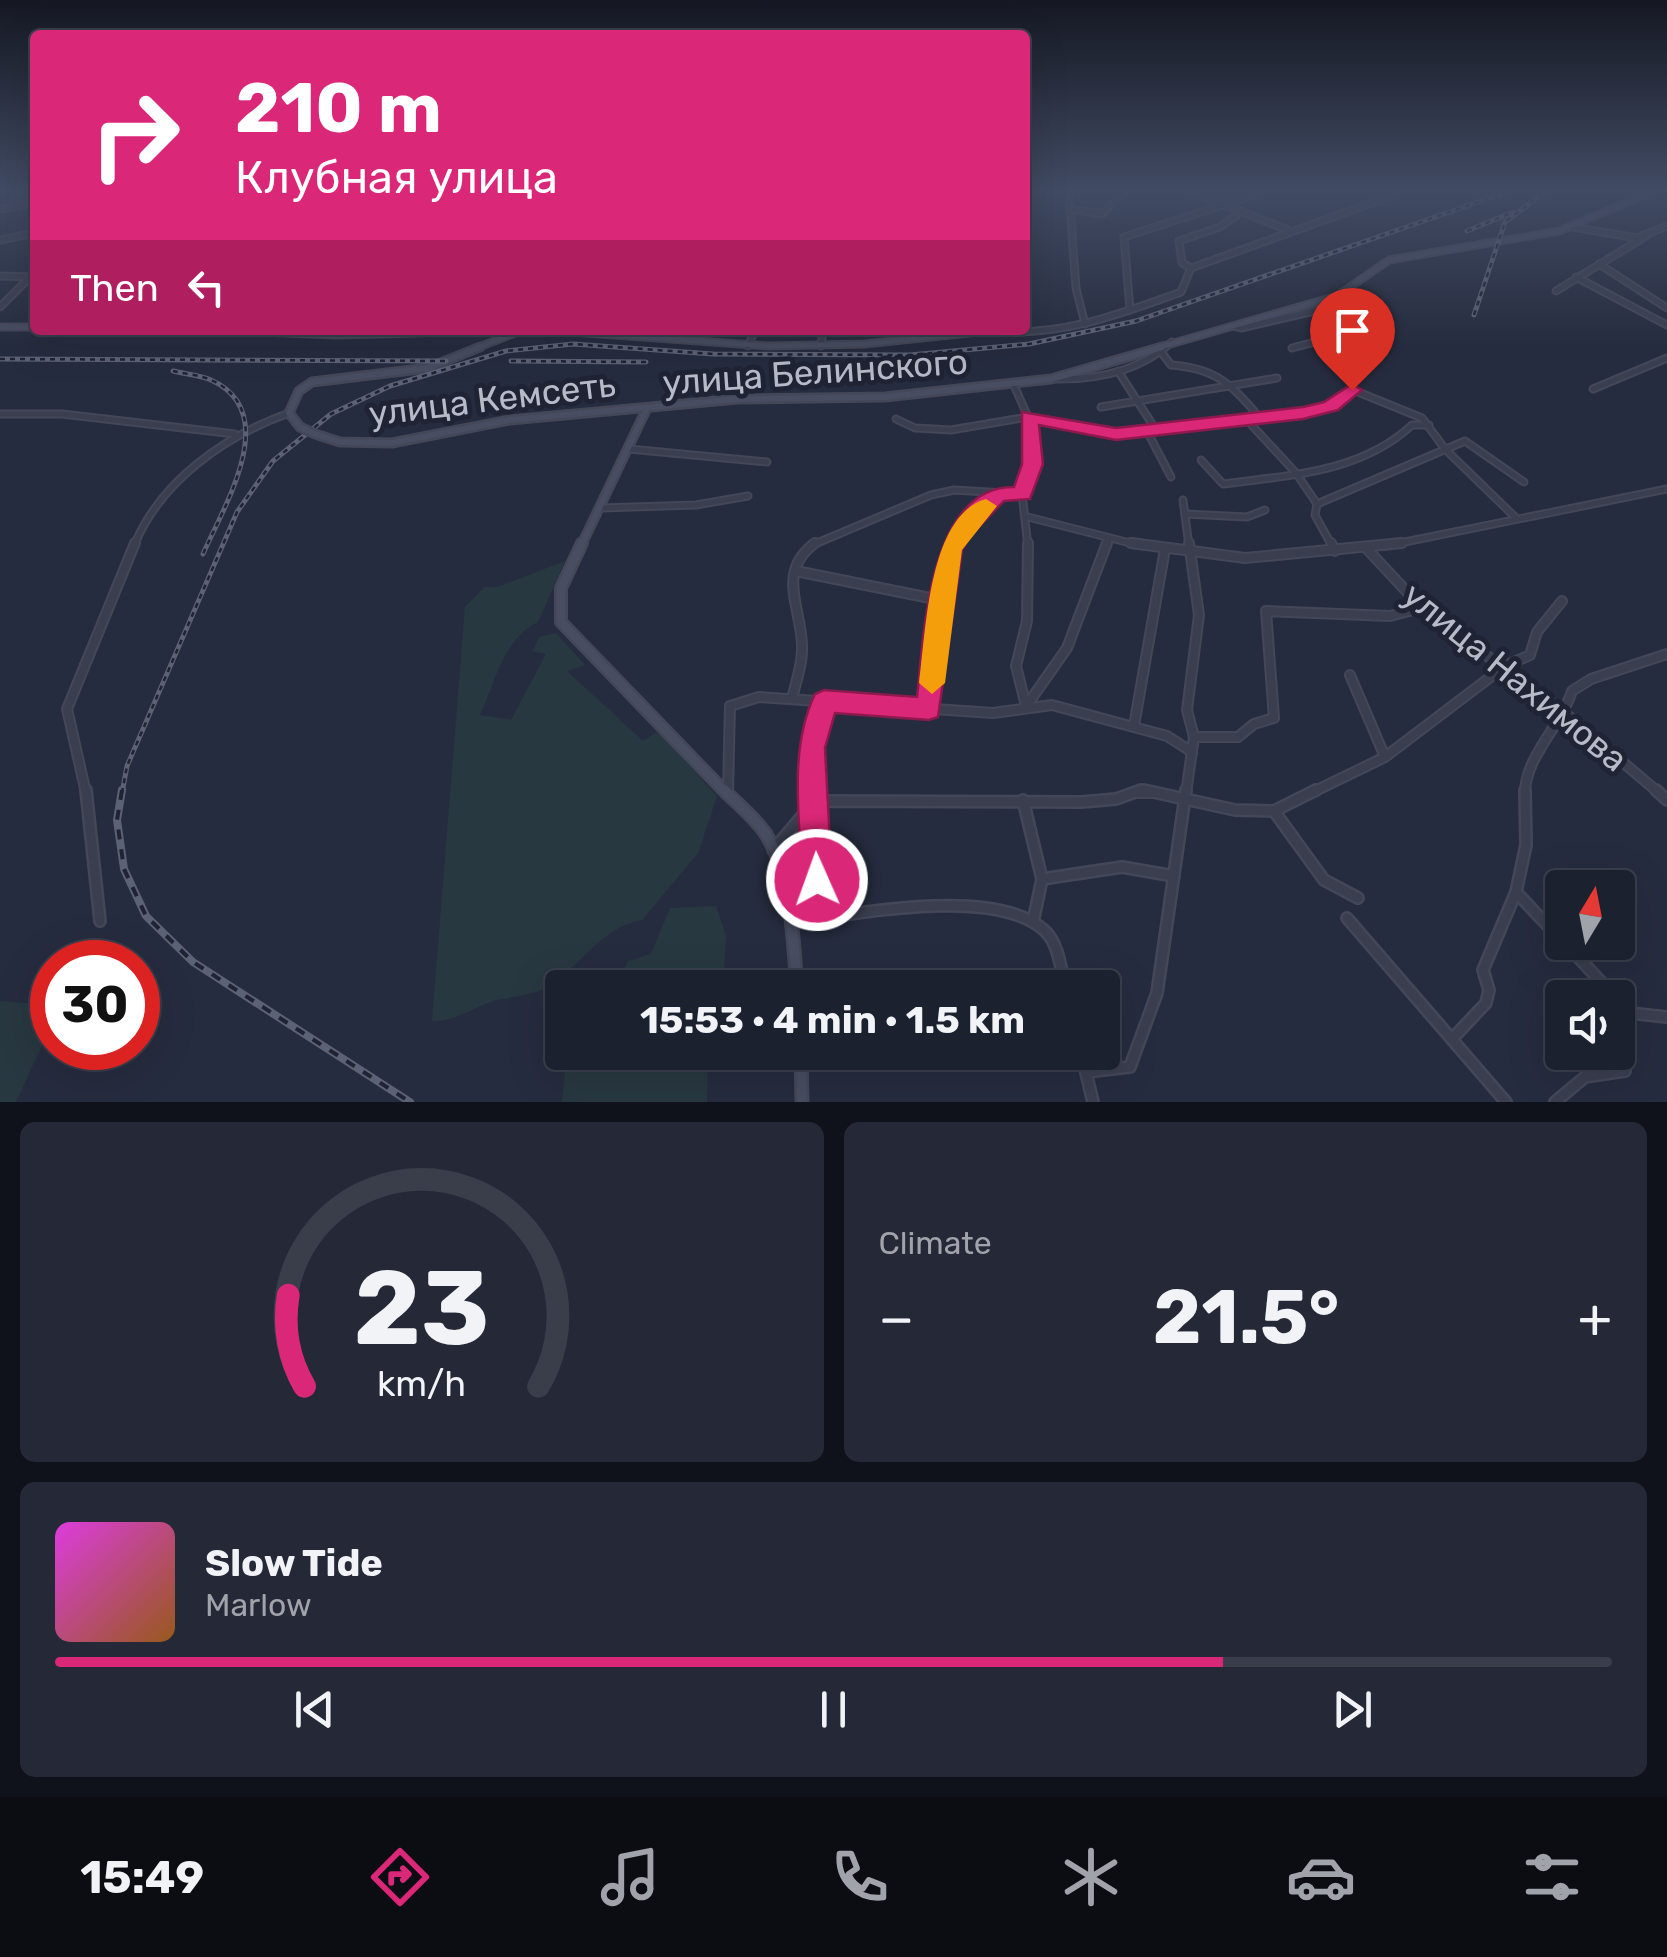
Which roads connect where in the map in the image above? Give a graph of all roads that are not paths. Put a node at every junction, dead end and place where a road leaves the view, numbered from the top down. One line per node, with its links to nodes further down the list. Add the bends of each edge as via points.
1 (1073, 243): 19 (street)
2 (1125, 243): 18 (street)
3 (1179, 243): 8 (street, via 1182,262)
4 (1254, 243): 8 (street)
5 (1481, 243): 13 (main road, via 1390,260)
6 (1633, 243): 7 (street)
7 (1598, 263): 11 (street); 17 (street)
8 (1191, 268): 18 (street, via 1180,292)
9 (0, 276): 10 (street)
10 (30, 277)
11 (1576, 277): 14 (street); 21 (street)
12 (30, 280): 16 (street)
13 (1342, 292): 15 (street); 20 (main road)
14 (1556, 292)
15 (1353, 300): 20 (street); 35 (street, via 1386,323)
16 (0, 307)
17 (1667, 308)
18 (1130, 310): 19 (street)
19 (1085, 324): 24 (street)
20 (1231, 325): 32 (main road)
21 (1667, 325)
22 (0, 327): 23 (main road)
23 (30, 327)
24 (1030, 332)
25 (513, 335): 47 (main road, улица Кемсеть, via 433,367 317,380 299,392)
26 (607, 335): 31 (main road)
27 (656, 335): 31 (street)
28 (753, 335): 33 (street)
29 (822, 335): 34 (street)
30 (914, 335): 34 (main road)
31 (652, 340): 33 (main road)
32 (1173, 341): 36 (street, улица Белинского); 40 (main road)
33 (748, 346): 34 (main road)
34 (821, 346)
35 (1292, 348)
36 (1162, 352): 38 (street, улица Белинского); 42 (street, via 1170,366 1211,367)
37 (1667, 358): 43 (street)
38 (1118, 372): 40 (street, улица Белинского); 44 (street)
39 (1277, 378): 42 (street)
40 (1049, 379): 41 (main road, улица Белинского)
41 (1013, 383): 46 (main road, улица Белинского, via 885,397); 49 (street)
42 (1232, 385): 44 (street); 50 (street)
43 (1593, 389)
44 (1136, 401): 45 (street); 54 (street)
45 (1100, 407)
46 (646, 408): 47 (main road, улица Кемсеть, bridge, via 510,420 392,443 340,442 300,428); 57 (main road, улица Кемсеть)
47 (289, 413): 56 (street, улица Кемсеть)
48 (0, 414): 56 (street, улица Кемсеть, via 62,414)
49 (1028, 417): 51 (street, via 950,430 915,428); 55 (street, via 1116,434); 66 (street, via 1033,464)
50 (1260, 418): 52 (street); 53 (street, via 1331,406 1352,390 1399,405)
51 (896, 419)
52 (1246, 420): 54 (street); 61 (street)
53 (1430, 424): 58 (street); 61 (street, via 1412,424 1365,458)
54 (1156, 430): 55 (street)
55 (1147, 431): 62 (street)
56 (234, 436): 109 (street, via 196,464 138,530 67,709 85,781)
57 (629, 449): 60 (street); 70 (main road, улица Кемсеть)
58 (1445, 449): 63 (street, via 1466,441); 69 (street); 74 (street)
59 (1202, 460): 61 (street, via 1223,484)
60 (768, 462)
61 (1296, 473): 69 (street)
62 (1172, 477)
63 (1524, 482)
64 (1667, 490): 74 (street)
65 (998, 494): 66 (street); 80 (street, via 931,495 811,545); 81 (street, via 950,550)
66 (1022, 494): 73 (street)
67 (748, 496): 70 (street)
68 (1183, 500): 72 (street)
69 (1317, 504): 78 (street, via 1315,514)
70 (600, 508): 96 (main road, улица Кемсеть, via 561,588 560,622)
71 (1265, 510): 72 (street, via 1248,517)
72 (1185, 514): 79 (street)
73 (1028, 517): 75 (street); 89 (street, via 1027,620 1016,666)
74 (1516, 518): 77 (street)
75 (1109, 538): 76 (street); 89 (street, via 1081,624)
76 (1165, 549): 79 (street); 92 (street)
77 (1367, 549): 78 (street); 83 (street, улица Нахимова)
78 (1335, 551): 79 (street, via 1246,558)
79 (1192, 554): 93 (street, via 1199,615 1187,710)
80 (796, 571): 81 (street); 87 (street, via 789,602 802,637 802,660)
81 (940, 600): 90 (street)
82 (1562, 601): 85 (street, via 1537,632 1530,656)
83 (1422, 608): 85 (street, улица Нахимова); 93 (street, via 1390,616 1266,611 1274,718 1238,737)
84 (1667, 654): 91 (street, via 1590,678 1572,691)
85 (1504, 666): 91 (street, улица Нахимова); 95 (street)
86 (1350, 675): 95 (street)
87 (792, 699): 88 (street); 96 (street, via 759,697 730,706)
88 (824, 702): 90 (street); 99 (street, via 812,748)
89 (1026, 706): 90 (street, via 994,713); 92 (street, via 1052,705)
90 (929, 709)
91 (1565, 714): 98 (street, улица Нахимова); 105 (street, via 1525,776 1526,845)
92 (1134, 726): 94 (street)
93 (1194, 736): 94 (street)
94 (1192, 752): 100 (street)
95 (1386, 757): 101 (street)
96 (728, 792): 102 (main road, улица Кемсеть)
97 (1023, 800): 99 (street); 100 (street, via 1082,802 1142,790); 104 (street)
98 (1667, 800)
99 (815, 801): 102 (street); 108 (street)
100 (1186, 801): 101 (street); 103 (street)
101 (1274, 811): 106 (street, via 1324,880)
102 (773, 850): 110 (main road)
103 (1174, 876): 104 (street, via 1122,867); 122 (street, via 1157,993 1130,1067)
104 (1042, 878): 111 (street)
105 (1516, 892): 112 (street); 119 (street, via 1483,970 1486,1003)
106 (1358, 898)
107 (1347, 918): 119 (street)
108 (818, 920): 110 (street); 111 (street, via 987,908)
109 (100, 921)
110 (790, 922): 114 (main road)
111 (1032, 922): 115 (street, via 1045,931)
112 (1545, 923)
113 (1580, 960): 116 (street)
114 (795, 970)
115 (1061, 970)
116 (1600, 980)
117 (1635, 1013): 118 (street)
118 (1667, 1017)
119 (1454, 1037): 123 (street)
120 (801, 1070): 124 (main road)
121 (1626, 1070): 126 (street, via 1585,1077)
122 (1086, 1072): 125 (street)
123 (1504, 1101)
124 (802, 1102)
125 (1093, 1102)
126 (1555, 1102)

